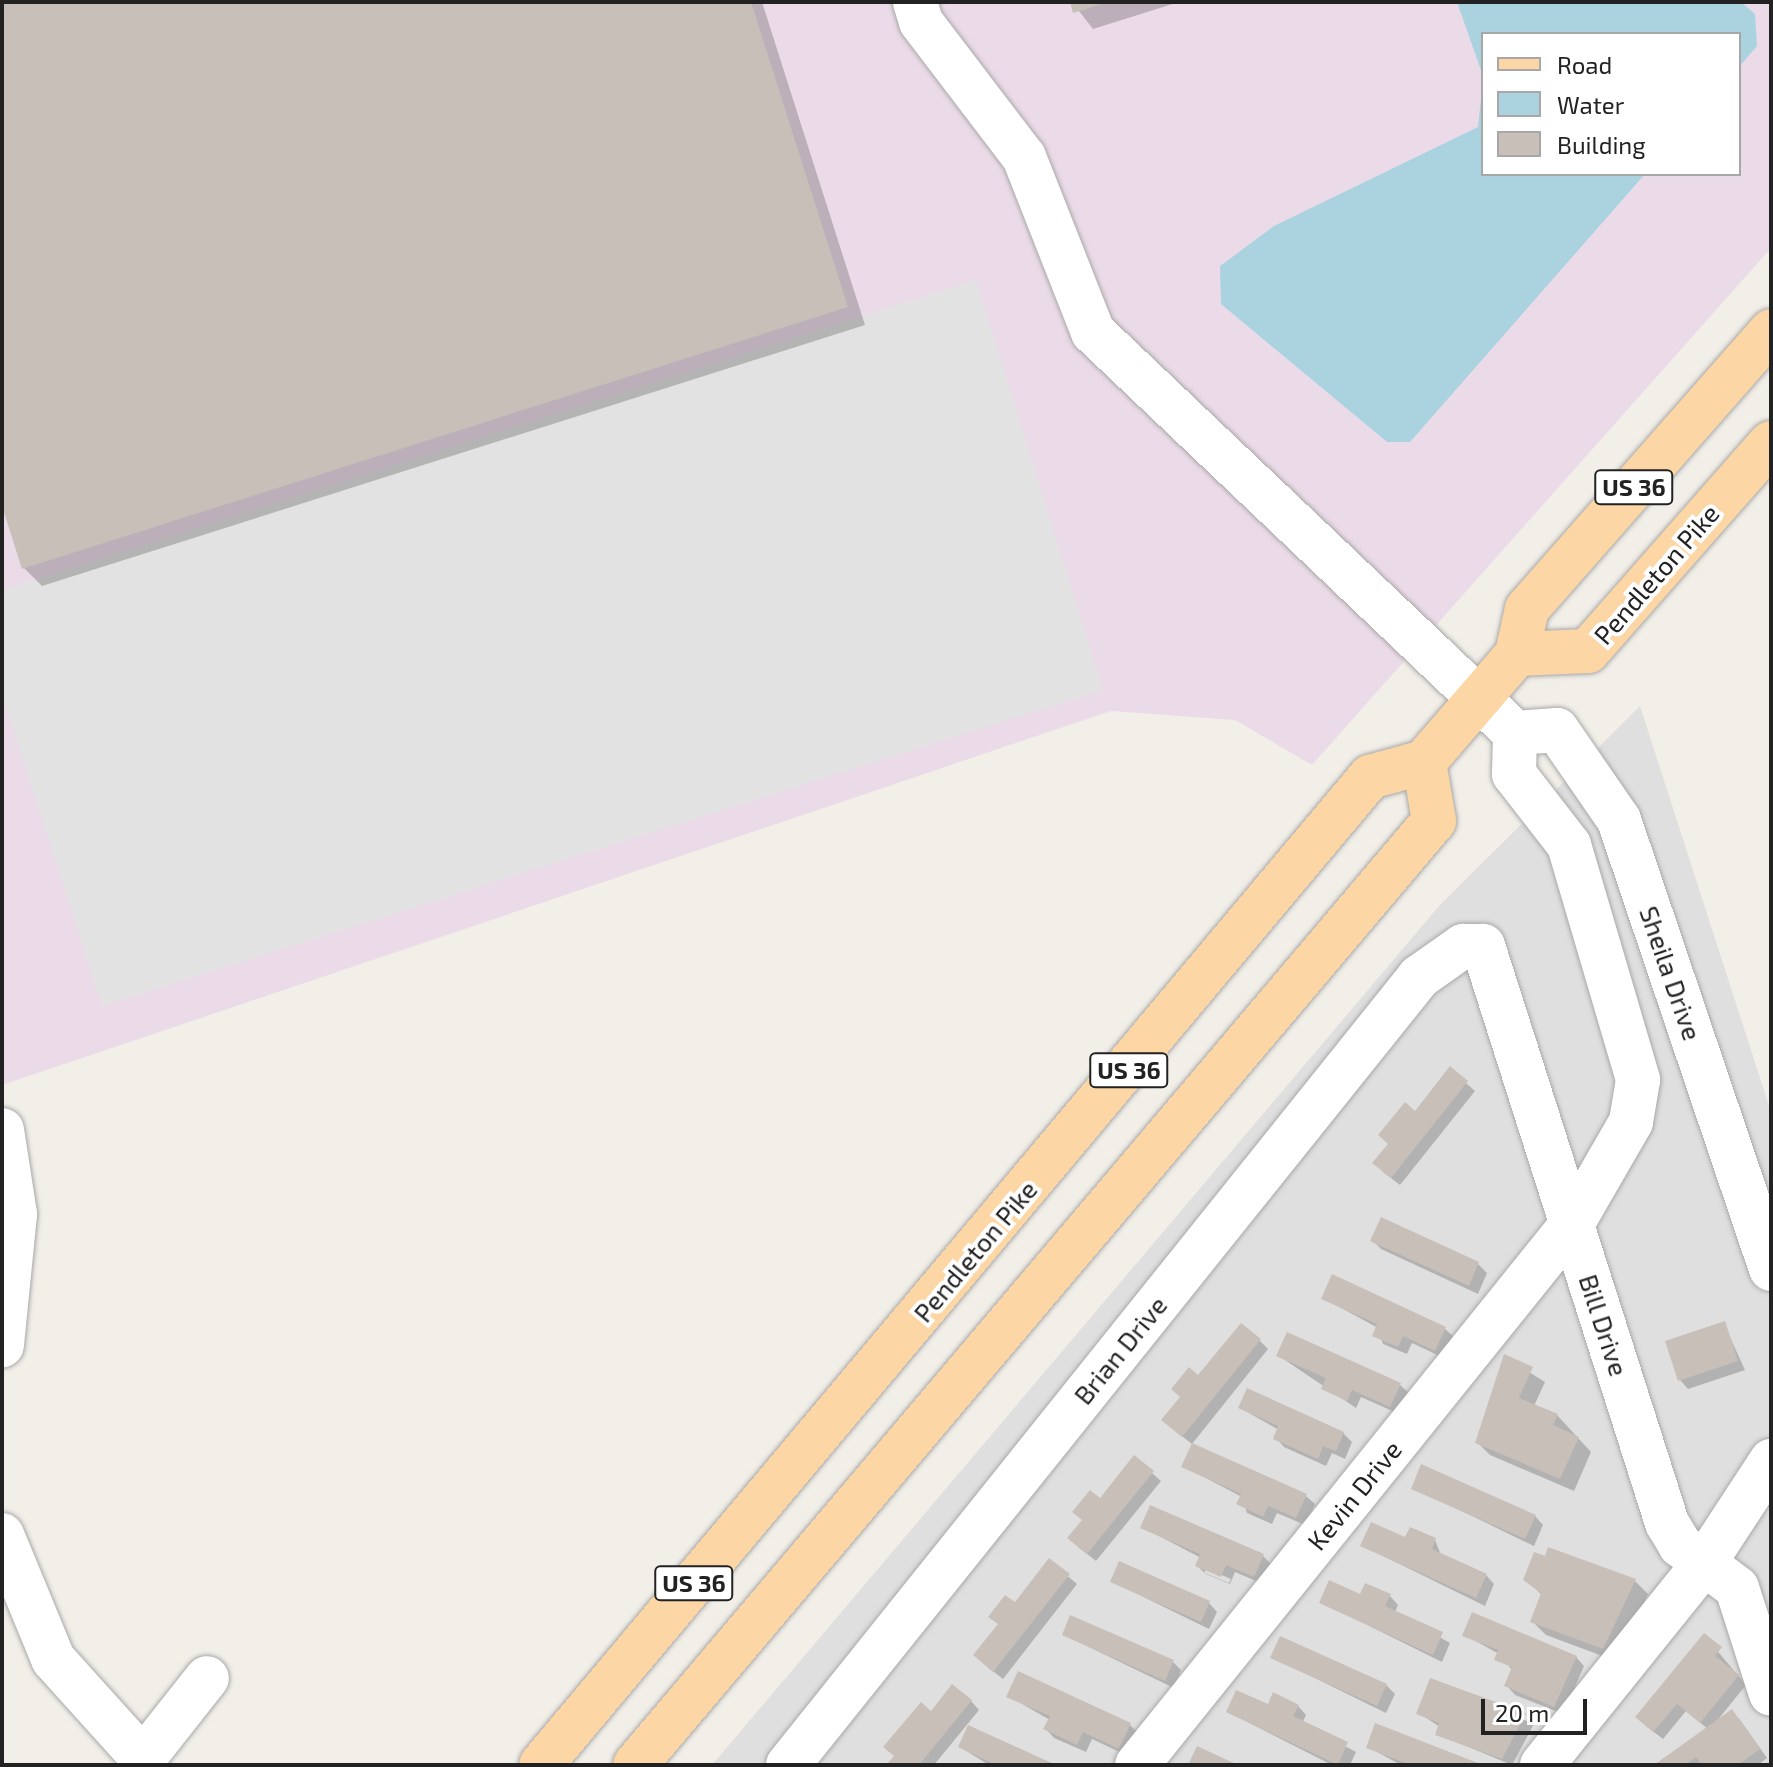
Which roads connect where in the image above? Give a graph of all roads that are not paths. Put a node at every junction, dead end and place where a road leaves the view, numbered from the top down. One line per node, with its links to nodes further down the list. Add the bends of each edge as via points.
1 (915, 2): 5 (street, via 921,22 1024,157 1093,332)
2 (1771, 331): 4 (main road, US 36, via 1527,609)
3 (1771, 443): 4 (main road, Pendleton Pike, via 1588,651)
4 (1517, 654): 5 (main road, US 36)
5 (1481, 696): 6 (street); 7 (main road, US 36)
6 (1515, 733): 10 (street, via 1514,774 1569,845 1638,1080 1625,1134); 11 (street, Sheila Drive, via 1557,730 1619,820)
7 (1424, 762): 19 (main road, Pendleton Pike / US 36, via 1370,777); 20 (main road, via 1434,821)
8 (1463, 946): 10 (street, Bill Drive, via 1483,946); 21 (street, Brian Drive, via 1419,977)
9 (2, 1130): 12 (street, via 15,1214)
10 (1572, 1224): 15 (street, Bill Drive, via 1667,1523 1680,1545); 22 (street, Kevin Drive)
11 (1771, 1269)
12 (2, 1345)
13 (1771, 1461): 15 (street)
14 (2, 1535): 18 (street, via 53,1659)
15 (1705, 1562): 17 (street, Bill Drive, via 1737,1588); 23 (street)
16 (207, 1678): 18 (street)
17 (1771, 1694)
18 (142, 1763)
19 (541, 1765)
20 (635, 1765)
21 (788, 1765)
22 (1137, 1765)
23 (1542, 1765)

